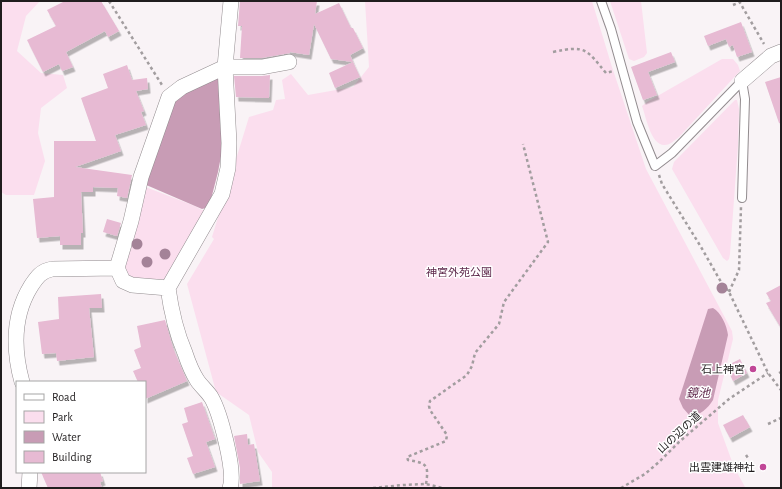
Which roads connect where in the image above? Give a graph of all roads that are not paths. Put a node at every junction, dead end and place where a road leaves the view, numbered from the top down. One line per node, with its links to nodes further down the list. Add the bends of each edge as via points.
1 (232, 1): 5 (street)
2 (601, 1): 6 (lane, via 637,122 655,166 672,153)
3 (776, 54): 6 (street)
4 (289, 62): 5 (street, via 262,67)
5 (225, 67): 8 (street, via 182,87 168,97 141,177); 9 (street, via 229,143 228,168 222,194)
6 (742, 81): 7 (lane, via 745,100)
7 (742, 198)
8 (117, 268): 9 (street, via 123,281 132,285); 10 (street, via 52,269 45,270 38,276 29,290 17,323 16,350)
9 (168, 288): 13 (street, via 184,352 197,380 211,397 217,411 232,475)
10 (22, 381)
11 (30, 473): 12 (street)
12 (29, 488)
13 (230, 488)

